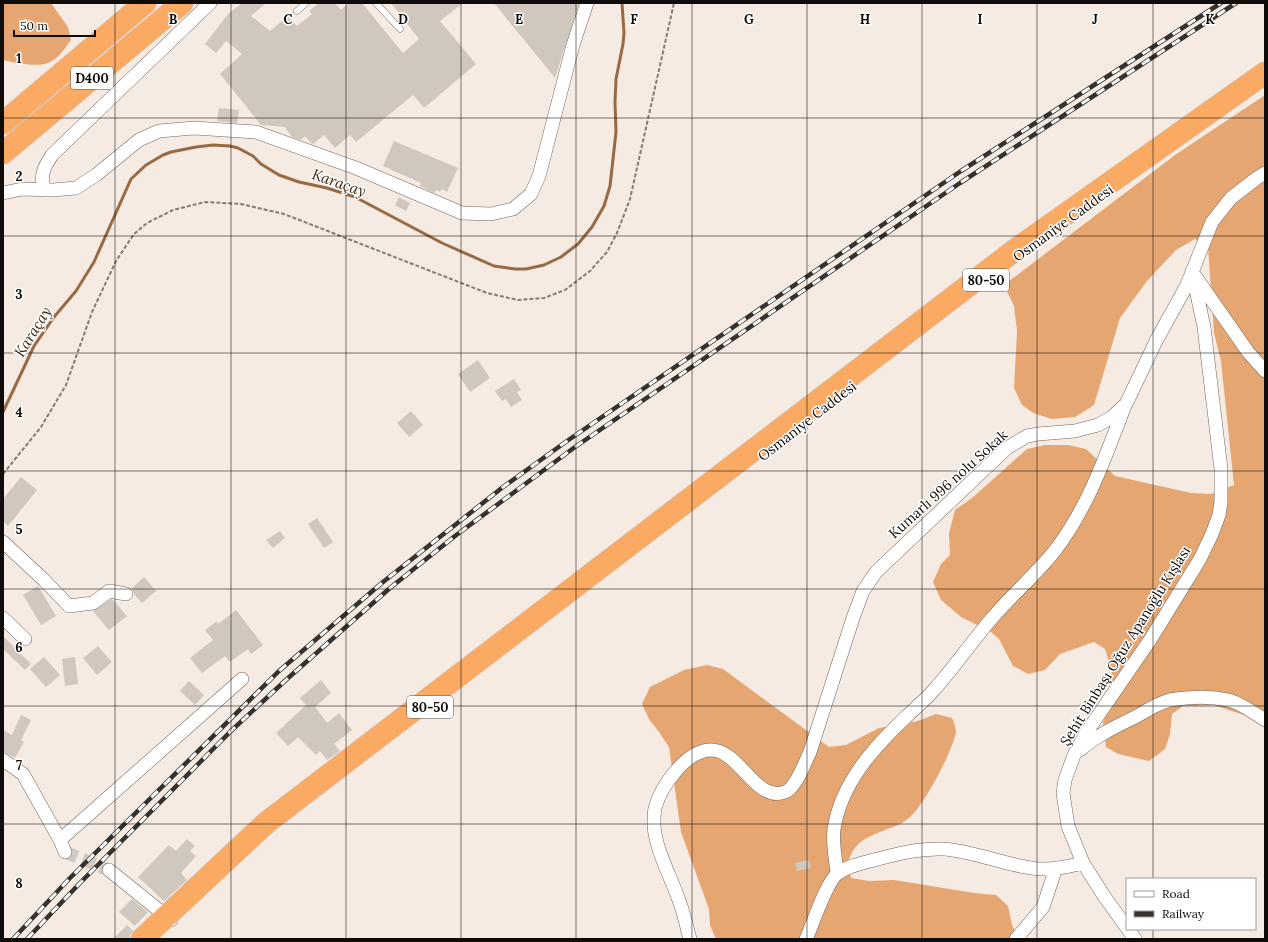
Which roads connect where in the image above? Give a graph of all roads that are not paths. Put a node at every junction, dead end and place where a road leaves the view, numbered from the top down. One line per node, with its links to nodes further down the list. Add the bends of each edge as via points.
1 (145, 3): 11 (highway, D400)
2 (182, 3): 12 (highway, D400)
3 (210, 3): 14 (street, via 52,155 44,167 42,182)
4 (306, 3): 7 (lane)
5 (376, 3): 8 (lane)
6 (587, 3): 14 (street, via 573,45 539,176 530,194 513,209 491,214 462,213 356,168 256,132 194,128 159,131 138,140 76,188)
7 (297, 11)
8 (400, 29)
9 (1265, 73): 31 (highway, via 1015,250 266,823)
10 (1265, 82): 31 (highway, Osmaniye Caddesi / 80-50, via 1097,197 1023,252 717,491 269,831)
11 (3, 123)
12 (3, 153)
13 (1265, 173): 16 (street, Kumarlı 996 nolu Sokak, via 1231,198 1212,222)
14 (45, 190): 15 (street, via 22,189)
15 (3, 194)
16 (1192, 271): 17 (street, via 1248,352); 18 (street, Kumarlı 996 nolu Sokak); 25 (street, Şehit Binbaşı Oğuz Apanoğlu Kışlası, via 1204,328 1220,461 1219,515 1200,559)
17 (1265, 371)
18 (1126, 404): 30 (street, via 1099,475 1071,526 1053,552 994,615 931,693 865,759 837,814 834,842); 36 (street, Kumarlı 996 nolu Sokak, via 1098,425 1075,431 1026,436 1007,448 876,572 863,591 853,618 810,752 801,773 786,792 776,794 763,790 725,754 712,750 688,759 675,772 655,808 654,825)
19 (3, 542): 20 (street, via 69,606 93,604 109,591)
20 (126, 594)
21 (3, 618): 22 (street)
22 (25, 639)
23 (242, 679): 26 (street, via 62,846 23,774)
24 (1265, 720): 25 (street, via 1228,700 1189,698 1169,701 1104,733)
25 (1074, 755): 27 (street, Şehit Binbaşı Oğuz Apanoğlu Kışlası, via 1063,793 1068,826)
26 (3, 760)
27 (1083, 863): 28 (street); 32 (street, Şehit Binbaşı Oğuz Apanoğlu Kışlası)
28 (1056, 868): 30 (street, via 1033,869 944,849 928,849 857,865); 38 (street, via 1043,907)
29 (109, 870): 31 (street)
30 (837, 874): 37 (street)
31 (170, 919): 34 (highway); 35 (highway, 80-50)
32 (1126, 928)
33 (1128, 930): 39 (street, Şehit Binbaşı Oğuz Apanoğlu Kışlası)
34 (142, 939)
35 (157, 939)
36 (690, 939)
37 (806, 939)
38 (1016, 939)
39 (1135, 939)

